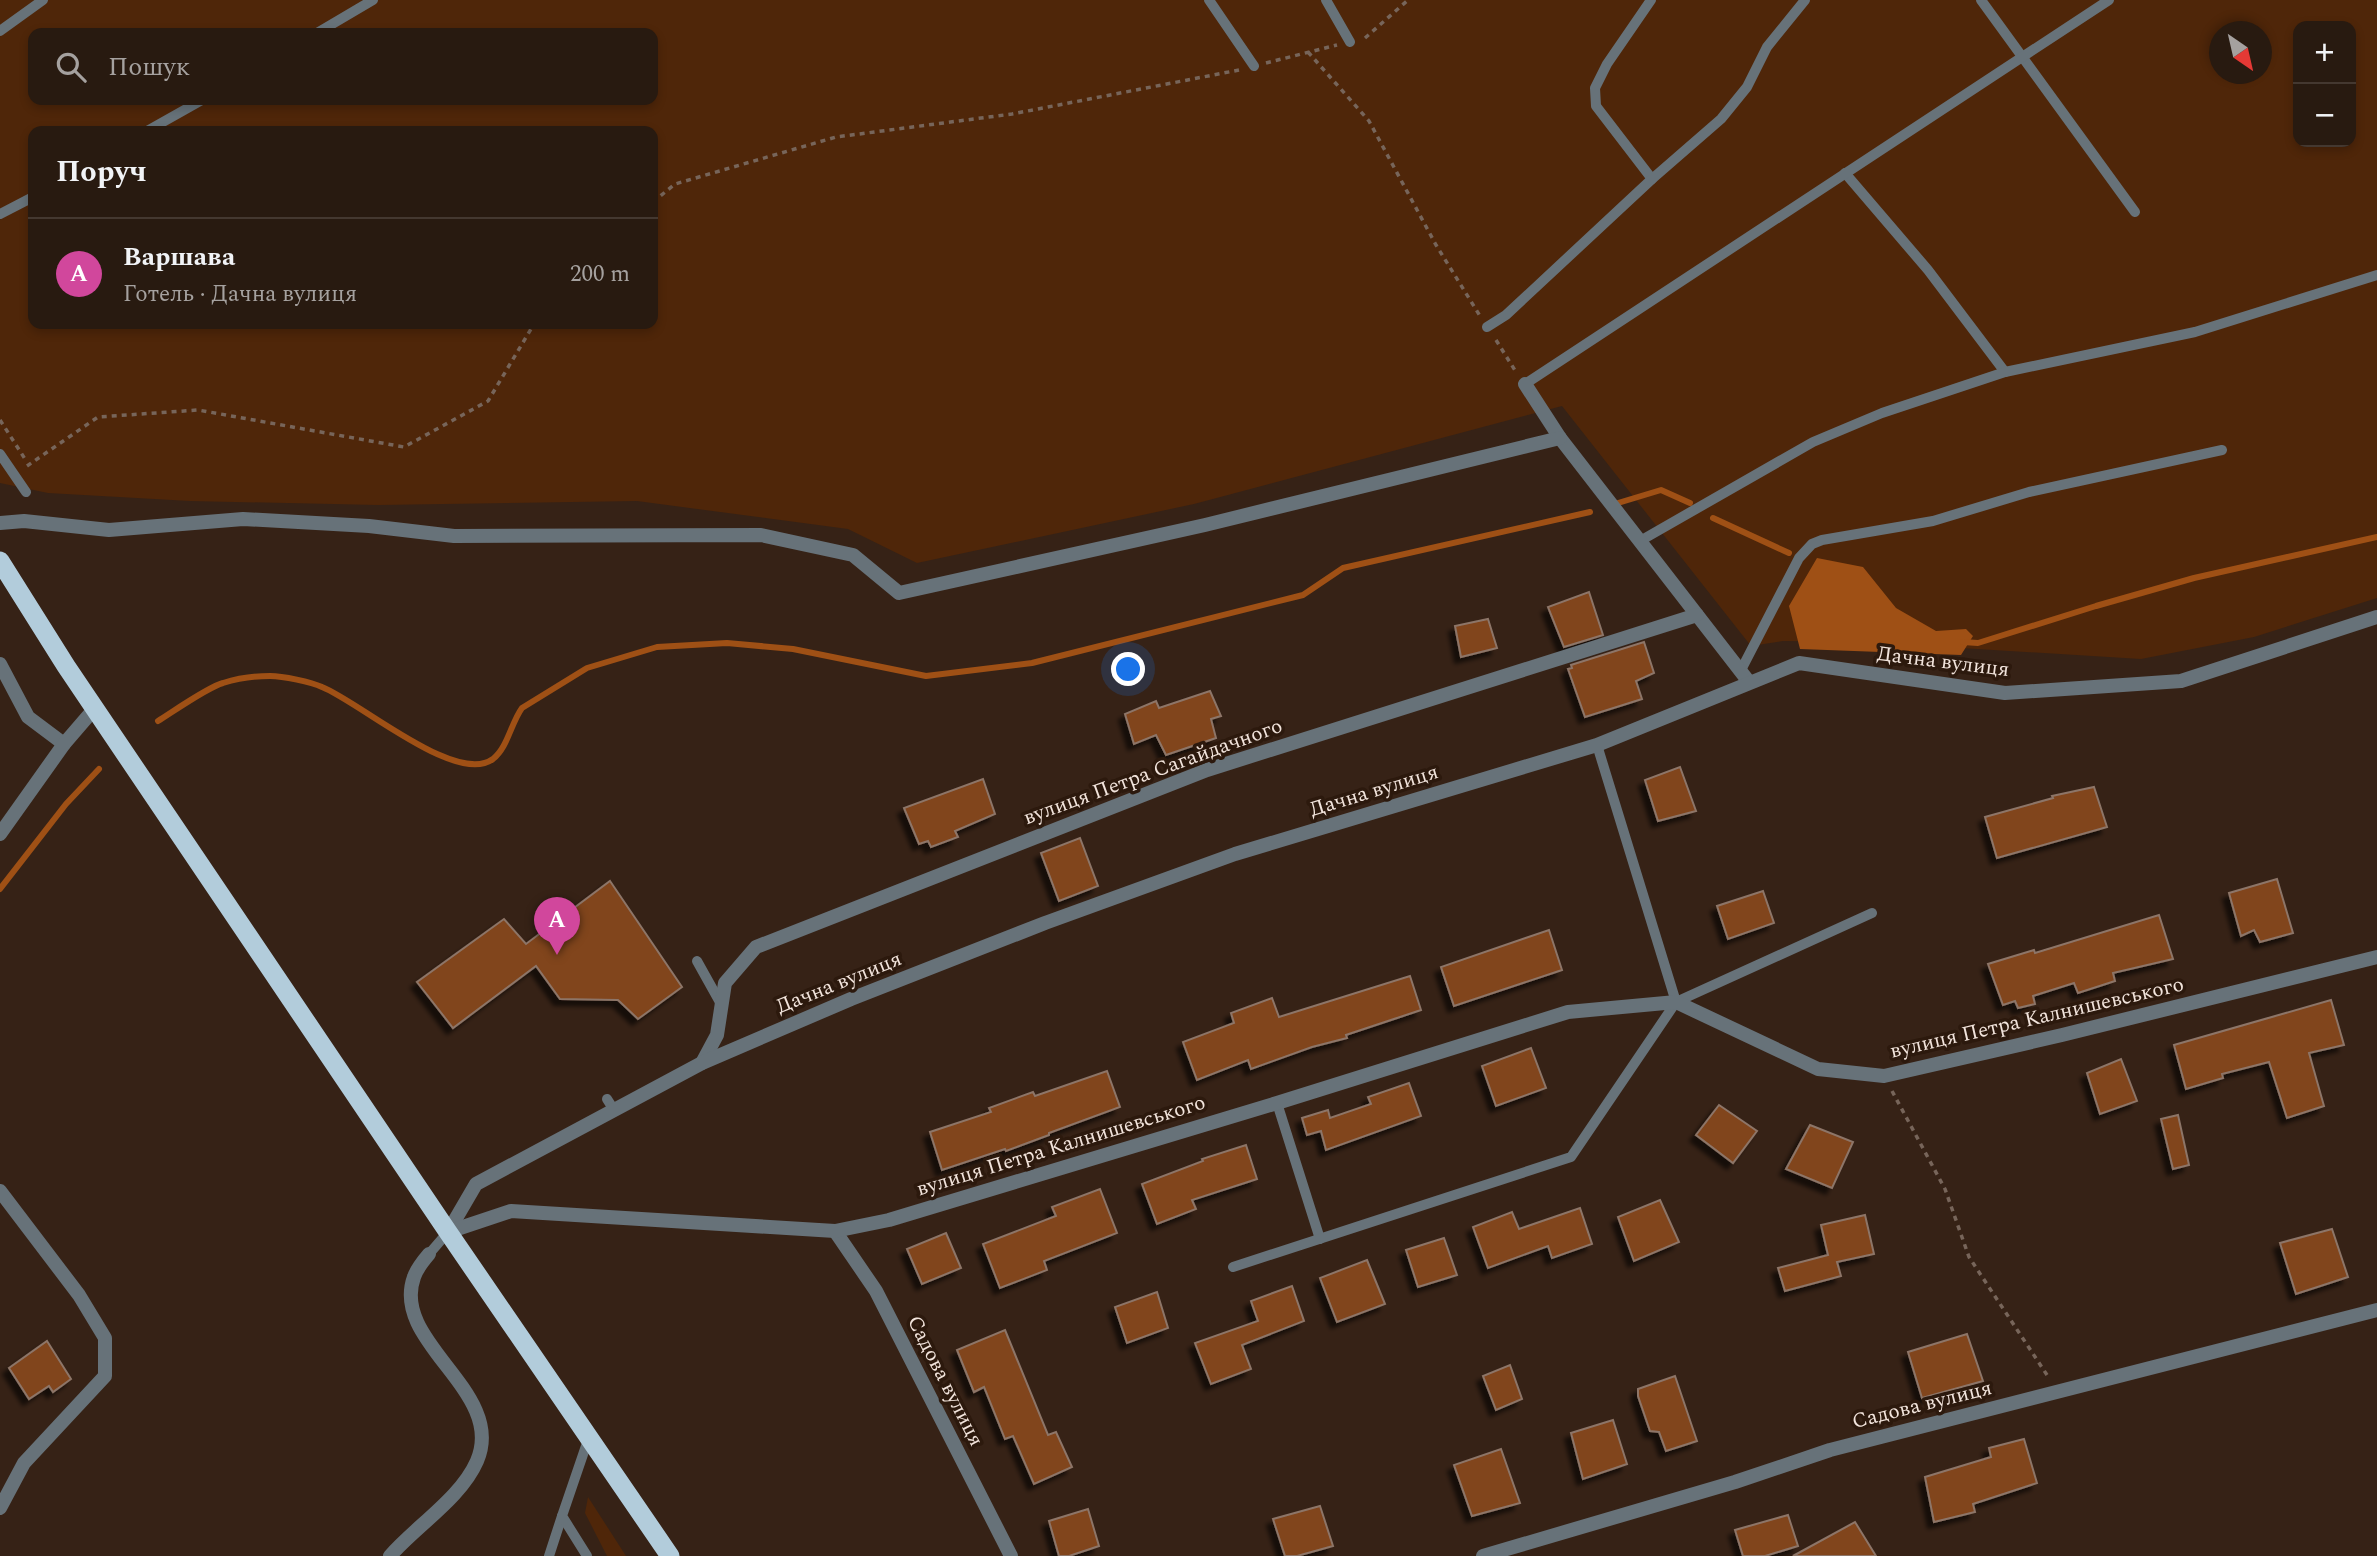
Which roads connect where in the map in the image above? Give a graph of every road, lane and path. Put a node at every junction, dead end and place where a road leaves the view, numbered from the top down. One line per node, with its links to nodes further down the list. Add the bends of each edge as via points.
1 (43, 0): 11 (lane)
2 (373, 0): 10 (lane)
3 (1209, 0): 15 (lane)
4 (1326, 0): 12 (lane)
5 (1408, 0): 12 (path, via 1368,37)
6 (1651, 0): 19 (lane, via 1600,74 1594,93 1599,111)
7 (1805, 0): 19 (lane, via 1767,47 1747,87 1721,119)
8 (1981, 0): 14 (lane)
9 (2109, 0): 14 (lane)
10 (325, 28)
11 (0, 31)
12 (1350, 42): 13 (path)
13 (1308, 52): 15 (path); 25 (path, via 1369,121)
14 (2022, 56): 18 (lane); 22 (lane)
15 (1254, 66): 20 (path, via 1012,114 836,137 675,184)
16 (193, 105): 17 (lane)
17 (156, 126)
18 (1844, 173): 27 (lane, via 1928,270); 28 (lane)
19 (1653, 179): 25 (lane, via 1506,315)
20 (658, 198)
21 (28, 200): 23 (lane)
22 (2135, 212)
23 (0, 214)
24 (2377, 275): 27 (lane, via 2195,332)
25 (1487, 327): 28 (path)
26 (531, 329): 33 (path, via 488,401 404,447 198,410 98,417)
27 (2005, 372): 36 (lane, via 1882,412 1813,442)
28 (1525, 384): 30 (street)
29 (0, 420): 33 (path)
30 (1560, 438): 35 (street, via 1205,525 899,593 853,555 761,535 454,536 243,519 109,530 24,521); 36 (street)
31 (2222, 450): 41 (lane, via 2029,492 1934,521 1812,544 1799,558)
32 (0, 454): 34 (lane)
33 (28, 464): 34 (path)
34 (26, 492)
35 (0, 523)
36 (1640, 541): 38 (street)
37 (0, 561): 42 (highway)
38 (1697, 615): 41 (street); 50 (street, вулиця Петра Сагайдачного, via 1207,770 756,947 725,983)
39 (2377, 617): 41 (street, Дачна вулиця, via 2181,681 2005,693 1799,663)
40 (0, 664): 43 (street, via 29,717)
41 (1744, 677): 44 (street, Дачна вулиця)
42 (95, 708): 43 (street); 56 (highway)
43 (64, 744): 45 (street)
44 (1597, 745): 49 (lane); 51 (street, Дачна вулиця, via 1235,854 851,999)
45 (0, 834)
46 (1872, 913): 49 (lane)
47 (2377, 957): 52 (street, вулиця Петра Калнишевського)
48 (697, 961): 50 (lane)
49 (1676, 1002): 52 (street, вулиця Петра Калнишевського, via 1818,1069); 53 (street, вулиця Петра Калнишевського, via 1568,1012); 57 (lane, via 1571,1157)
50 (721, 1004): 51 (street, вулиця Петра Сагайдачного, via 716,1035)
51 (702, 1063): 56 (street, Дачна вулиця, via 610,1105 476,1184)
52 (1884, 1076): 61 (path, via 1945,1189 1969,1257)
53 (1277, 1103): 55 (street, вулиця Петра Калнишевського, via 889,1220); 57 (lane)
54 (0, 1191): 63 (street, via 79,1295 105,1338 106,1358 105,1376 24,1463)
55 (835, 1231): 56 (street, вулиця Петра Калнишевського, via 511,1211); 69 (street, Садова вулиця, via 876,1291)
56 (448, 1232): 58 (lane); 62 (highway)
57 (1320, 1239): 59 (lane)
58 (429, 1254): 65 (street, via 413,1278 412,1308 473,1403 480,1445 469,1475)
59 (1233, 1267)
60 (2377, 1310): 61 (street, Садова вулиця)
61 (2058, 1392): 70 (street, Садова вулиця, via 1830,1450)
62 (590, 1437): 64 (lane); 68 (highway)
63 (0, 1508)
64 (562, 1516): 66 (lane); 67 (lane)
65 (390, 1556)
66 (549, 1556)
67 (587, 1556)
68 (670, 1556)
69 (1011, 1556)
70 (1483, 1556)

